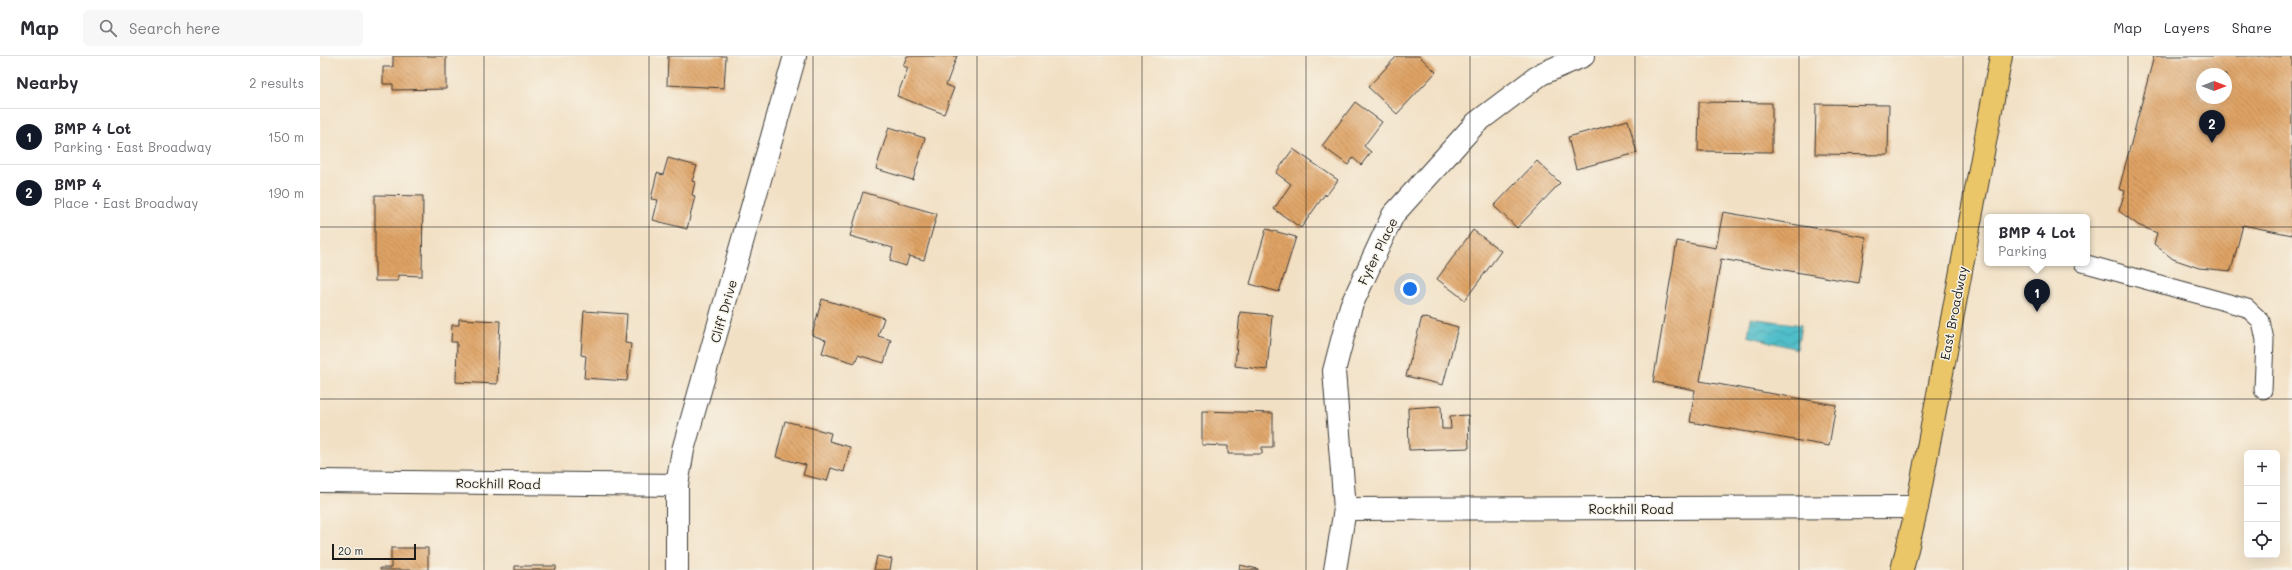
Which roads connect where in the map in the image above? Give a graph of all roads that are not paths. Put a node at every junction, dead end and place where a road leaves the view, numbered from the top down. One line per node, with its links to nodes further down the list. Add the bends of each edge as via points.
1 (794, 56): 7 (street, Cliff Drive, via 683,450)
2 (1583, 56): 9 (street, Fyfer Place, via 1540,74 1476,123 1393,215 1351,306 1334,371)
3 (2001, 56): 8 (main road, East Broadway)
4 (2090, 265): 5 (lane, via 2247,308 2261,321 2265,340)
5 (2262, 390)
6 (320, 481): 7 (street, Rockhill Road)
7 (677, 484): 10 (street, Cliff Drive)
8 (1917, 507): 9 (street, Rockhill Road); 12 (main road, East Broadway)
9 (1345, 509): 11 (street, Fyfer Place)
10 (677, 570)
11 (1335, 570)
12 (1902, 570)

